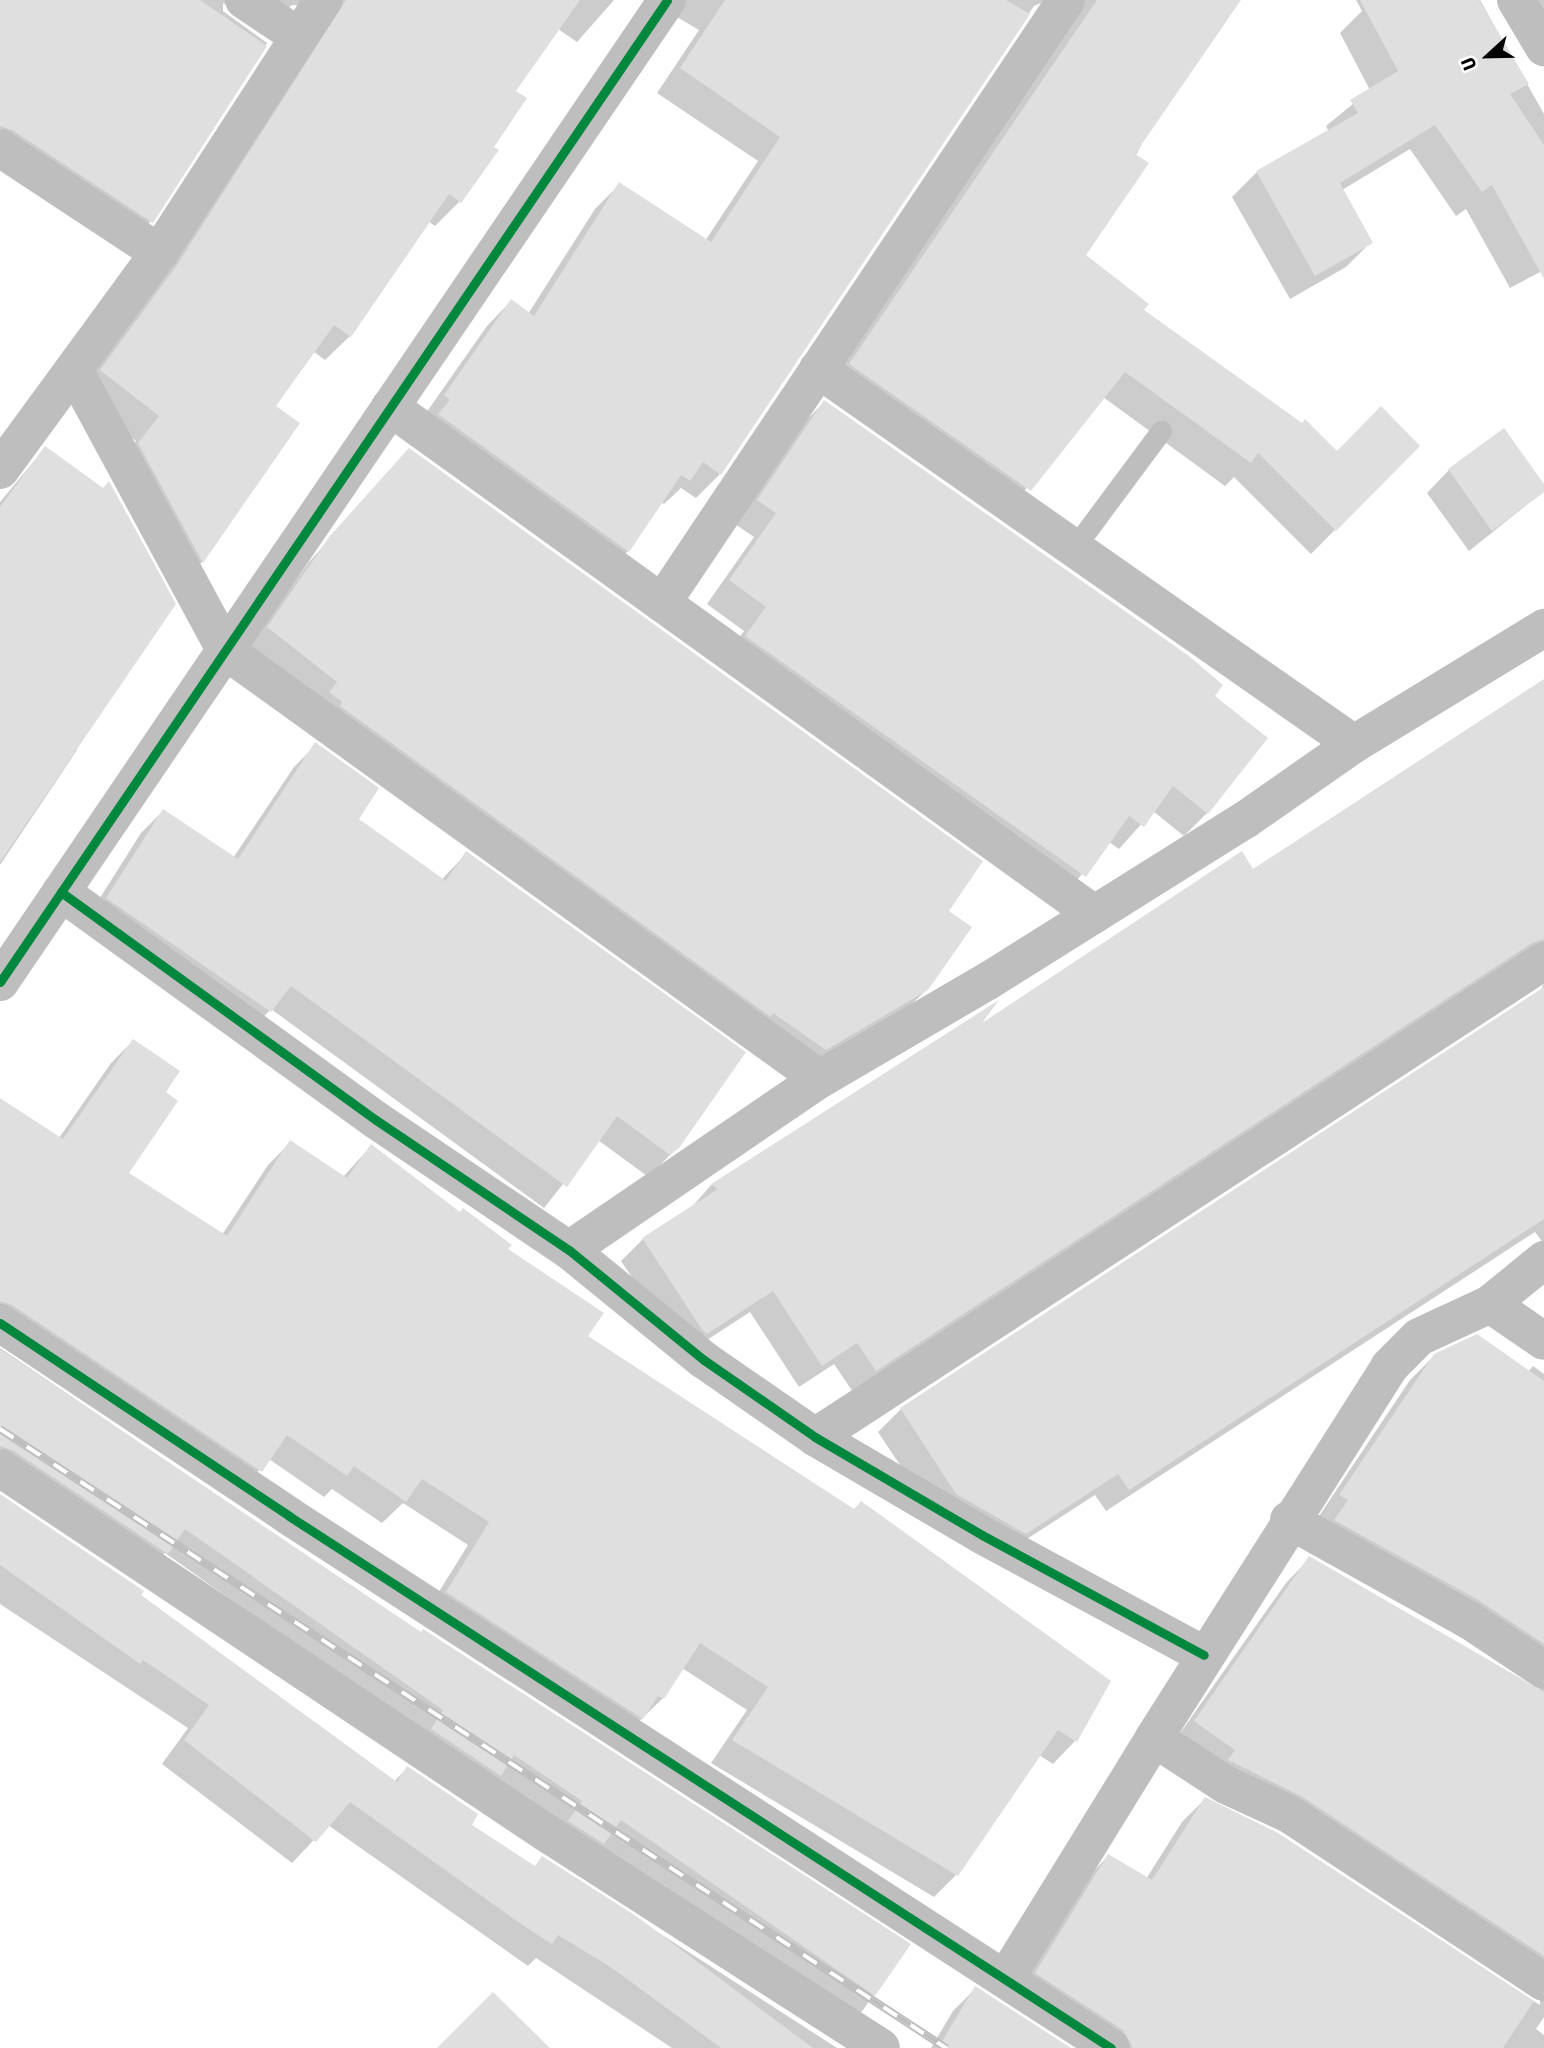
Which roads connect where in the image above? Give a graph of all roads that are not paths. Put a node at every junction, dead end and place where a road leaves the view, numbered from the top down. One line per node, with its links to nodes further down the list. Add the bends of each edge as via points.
1 (244, 0): 6 (street)
2 (323, 0): 6 (street)
3 (667, 0): 12 (street)
4 (1066, 0): 10 (street)
5 (1516, 0): 7 (street)
6 (298, 36): 9 (street)
7 (1544, 47)
8 (0, 148): 9 (street)
9 (159, 254): 11 (street)
10 (818, 369): 15 (street); 16 (street)
11 (74, 370): 14 (street); 18 (street)
12 (390, 407): 16 (street); 18 (street)
13 (1161, 431): 15 (lane)
14 (0, 470)
15 (1074, 548): 19 (street)
16 (662, 603): 21 (street)
17 (1544, 628): 19 (street)
18 (226, 651): 20 (street); 24 (street)
19 (1354, 744): 21 (street, via 1245,820)
20 (61, 892): 23 (street); 25 (street, via 365,1112)
21 (1094, 914): 24 (street)
22 (1544, 961): 30 (street)
23 (0, 982)
24 (820, 1079): 25 (street)
25 (569, 1250): 30 (street, via 704,1360)
26 (1544, 1260): 27 (street)
27 (1490, 1304): 29 (street); 32 (street, via 1419,1337 1389,1367)
28 (0, 1323): 36 (street, via 289,1516)
29 (1544, 1341)
30 (815, 1437): 33 (street, via 982,1535)
31 (0, 1468): 38 (street, via 545,1832)
32 (1289, 1520): 33 (street); 34 (street, via 1469,1620)
33 (1204, 1655): 35 (street)
34 (1544, 1670)
35 (1154, 1738): 36 (street); 37 (street, via 1226,1785 1289,1814)
36 (1006, 1979): 39 (street)
37 (1544, 1982)
38 (881, 2048)
39 (1111, 2048)

